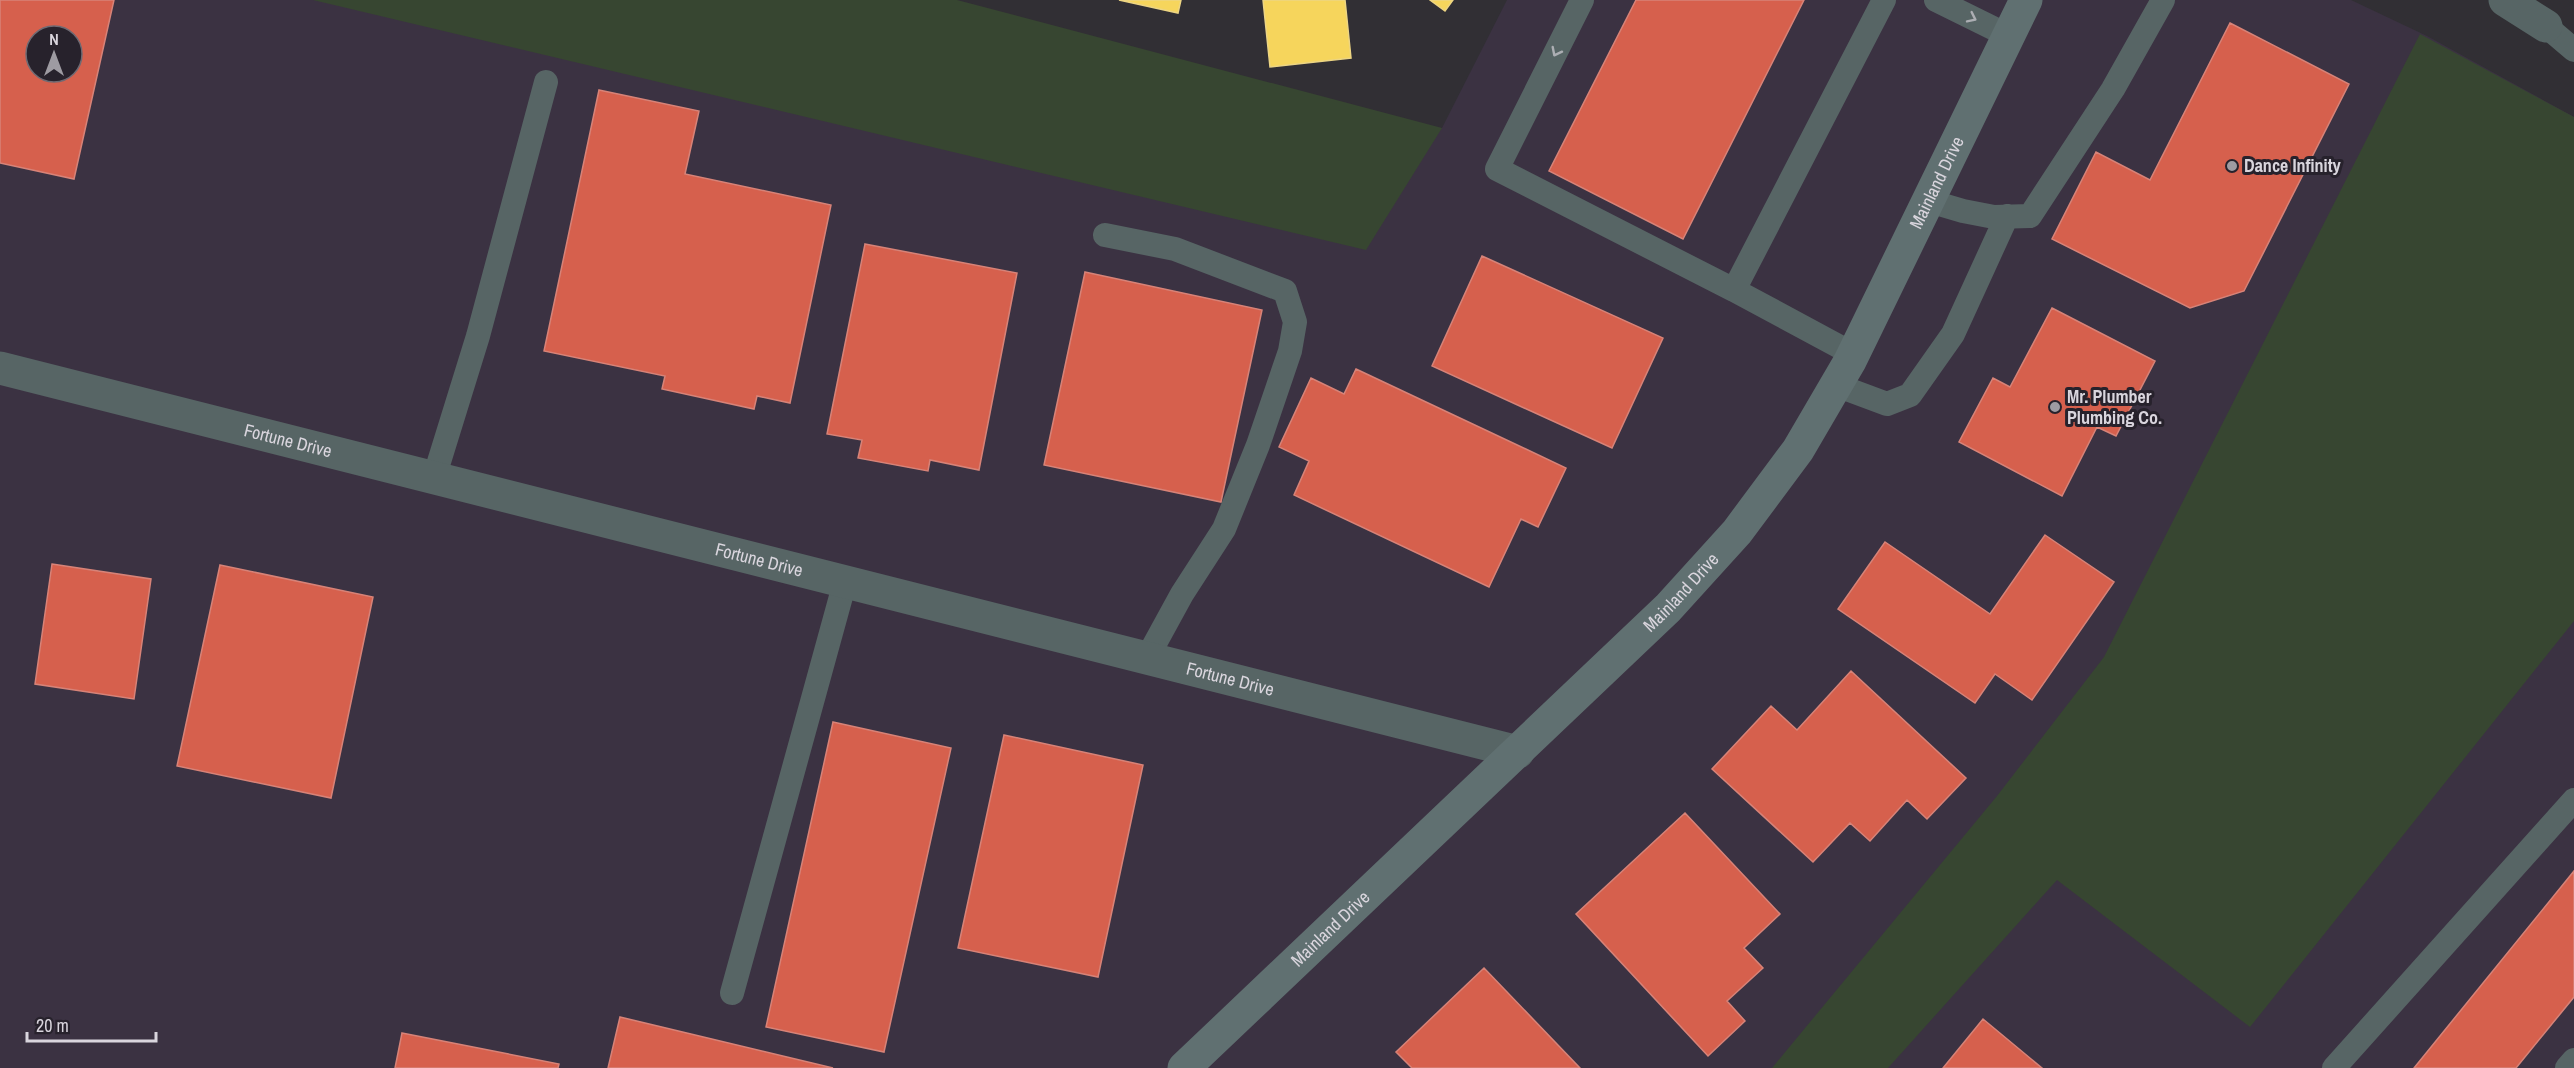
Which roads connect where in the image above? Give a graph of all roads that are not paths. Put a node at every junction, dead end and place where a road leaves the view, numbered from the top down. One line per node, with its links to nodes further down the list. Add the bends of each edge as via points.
1 (1582, 0): 14 (lane, one-way to 14, via 1497,169)
2 (1884, 0): 14 (lane)
3 (1936, 0): 8 (lane, one-way to 8)
4 (2026, 0): 8 (main road, Mainland Drive)
5 (2163, 0): 12 (lane, via 2113,89 2030,216)
6 (2505, 0): 7 (street)
7 (2546, 26): 9 (lane)
8 (2009, 36): 11 (main road, Mainland Drive)
9 (2573, 48)
10 (546, 82): 18 (lane, via 478,336)
11 (1929, 201): 12 (lane, via 1963,212); 15 (main road, Mainland Drive)
12 (2007, 216): 17 (lane, via 1953,334 1911,395 1887,404)
13 (1105, 235): 20 (lane, via 1175,249 1285,291 1295,322 1290,351 1258,445 1224,529)
14 (1734, 290): 15 (lane)
15 (1853, 354): 17 (main road, Mainland Drive)
16 (0, 368): 18 (street, Fortune Drive)
17 (1836, 385): 21 (main road, Mainland Drive, via 1798,450 1737,532 1668,608)
18 (434, 478): 19 (street, Fortune Drive)
19 (846, 582): 20 (street, Fortune Drive); 23 (lane)
20 (1147, 658): 21 (street, Fortune Drive)
21 (1518, 752): 25 (main road, Mainland Drive)
22 (2574, 800): 26 (lane)
23 (732, 993)
24 (2574, 1060): 27 (lane)
25 (1184, 1068)
26 (2334, 1068)
27 (2567, 1068)

